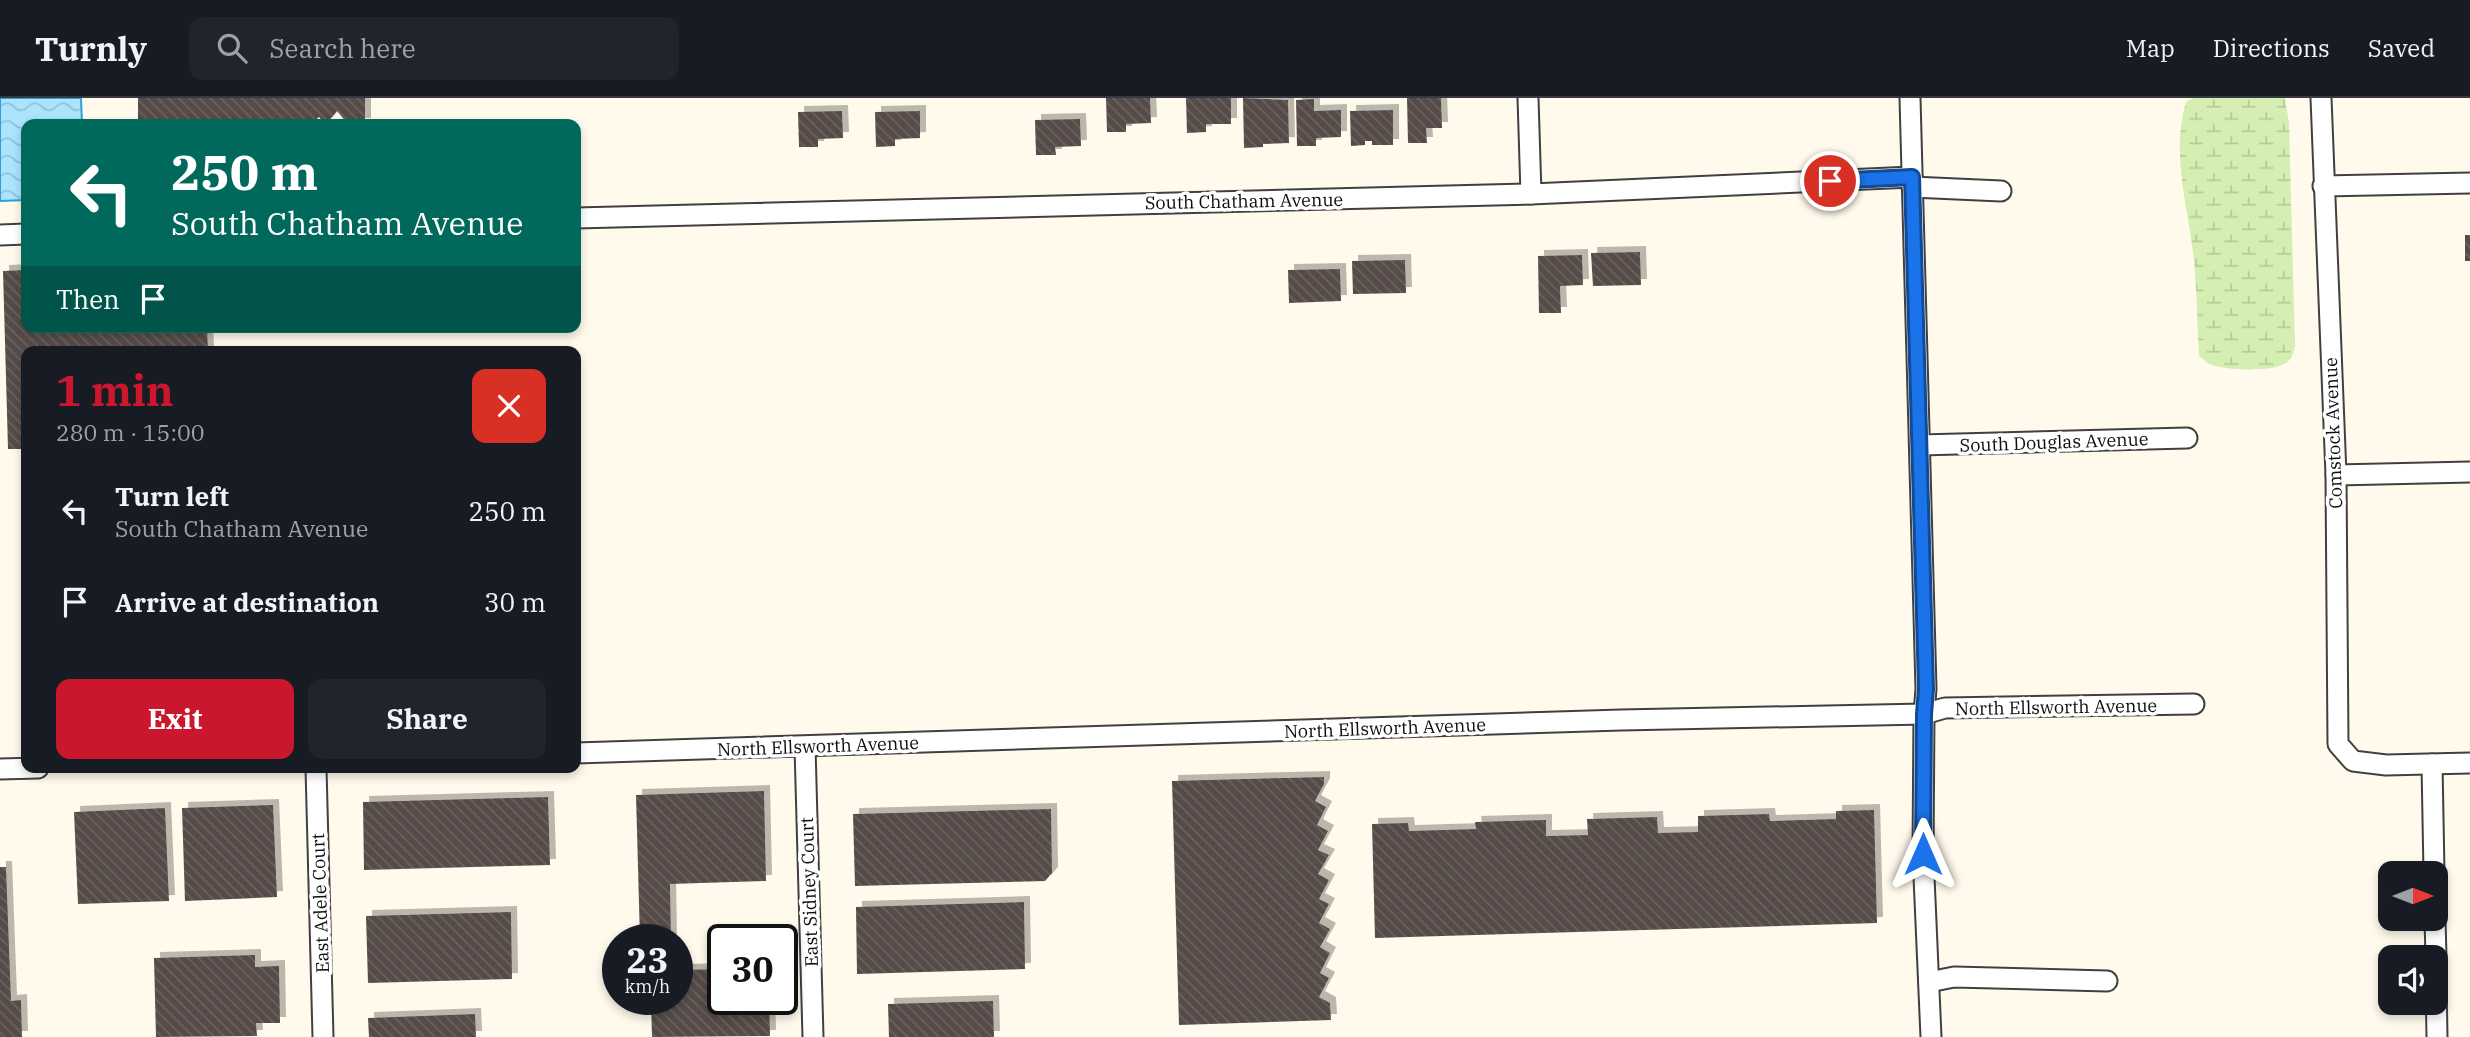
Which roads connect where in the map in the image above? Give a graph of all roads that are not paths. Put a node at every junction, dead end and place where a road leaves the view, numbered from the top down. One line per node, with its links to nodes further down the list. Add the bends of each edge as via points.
1 (1528, 98): 8 (street)
2 (1910, 98): 4 (street)
3 (2321, 98): 6 (street, Comstock Avenue)
4 (1912, 182): 7 (street, South Chatham Avenue); 8 (street, South Chatham Avenue); 13 (street)
5 (2470, 183): 6 (street)
6 (2323, 187): 15 (street, Comstock Avenue)
7 (2001, 191)
8 (1531, 194): 9 (street, South Chatham Avenue)
9 (581, 218)
10 (21, 234): 11 (street)
11 (0, 235)
12 (2187, 438): 13 (street, South Douglas Avenue)
13 (1920, 445): 17 (street)
14 (2470, 472): 15 (street)
15 (2336, 475): 21 (street, Comstock Avenue, via 2338,744 2353,761)
16 (2194, 704): 17 (street, North Ellsworth Avenue, via 1945,708)
17 (1924, 714): 18 (street, North Ellsworth Avenue); 27 (street, via 1923,854)
18 (805, 747): 19 (street, North Ellsworth Avenue); 30 (street, East Sidney Court)
19 (581, 753)
20 (2470, 763): 21 (street)
21 (2432, 764): 25 (street)
22 (21, 768): 23 (street)
23 (0, 769)
24 (316, 773): 29 (street, East Adele Court)
25 (2434, 861)
26 (2106, 981): 27 (street, via 1954,977)
27 (1929, 982): 31 (street)
28 (2437, 1015): 32 (street)
29 (323, 1037)
30 (813, 1037)
31 (1931, 1037)
32 (2437, 1037)

